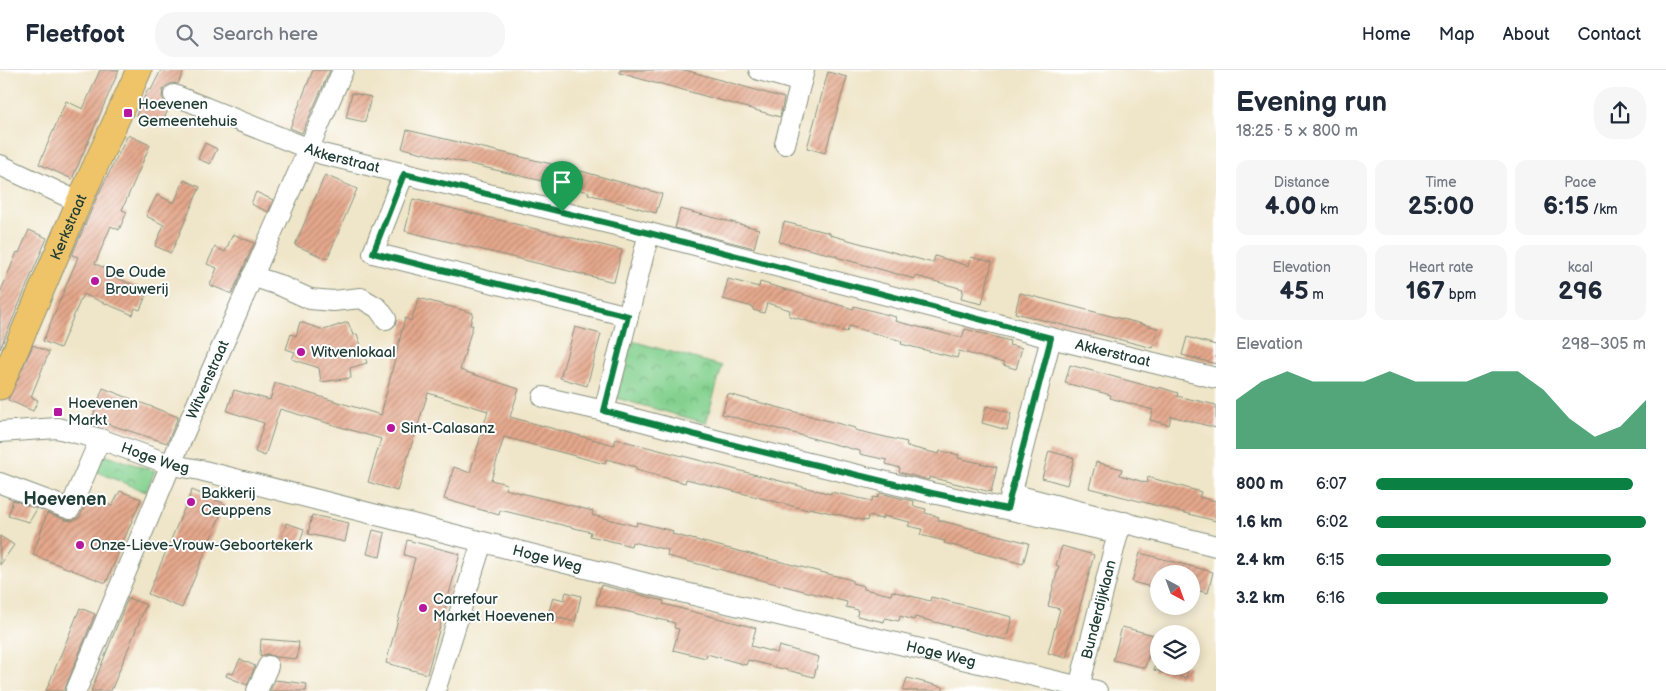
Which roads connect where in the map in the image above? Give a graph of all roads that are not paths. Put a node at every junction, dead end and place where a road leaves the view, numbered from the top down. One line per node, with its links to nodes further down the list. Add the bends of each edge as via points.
1 (139, 70): 10 (main road, Kerkstraat)
2 (343, 70): 7 (street, Witvenstraat)
3 (759, 70): 4 (street)
4 (802, 76): 6 (street)
5 (174, 95): 7 (street, Akkerstraat)
6 (785, 144)
7 (308, 150): 9 (street, Akkerstraat); 12 (street, Witvenstraat)
8 (0, 165): 10 (street)
9 (404, 174): 11 (street, Akkerstraat); 13 (street, via 373,253)
10 (79, 202): 17 (main road, Kerkstraat)
11 (649, 233): 13 (street); 15 (street, Akkerstraat)
12 (252, 276): 14 (street, via 310,299 361,298 378,308); 22 (street, Witvenstraat)
13 (628, 316): 19 (street)
14 (386, 319)
15 (1051, 338): 16 (street, Akkerstraat); 24 (street)
16 (1216, 378)
17 (0, 387)
18 (542, 397): 19 (street)
19 (604, 411): 24 (street, via 923,491)
20 (0, 432): 21 (street, Hoge Weg, via 57,428)
21 (100, 439): 22 (street, Hoge Weg); 23 (street, via 70,509)
22 (172, 465): 26 (street, Hoge Weg); 30 (street, Witvenstraat)
23 (0, 483)
24 (1009, 502): 25 (street)
25 (1122, 527): 27 (street); 29 (street, Bunderdijklaan)
26 (482, 542): 29 (street, Hoge Weg); 32 (street)
27 (1216, 546)
28 (268, 666): 31 (street)
29 (1088, 689)
30 (76, 691)
31 (257, 691)
32 (435, 691)

